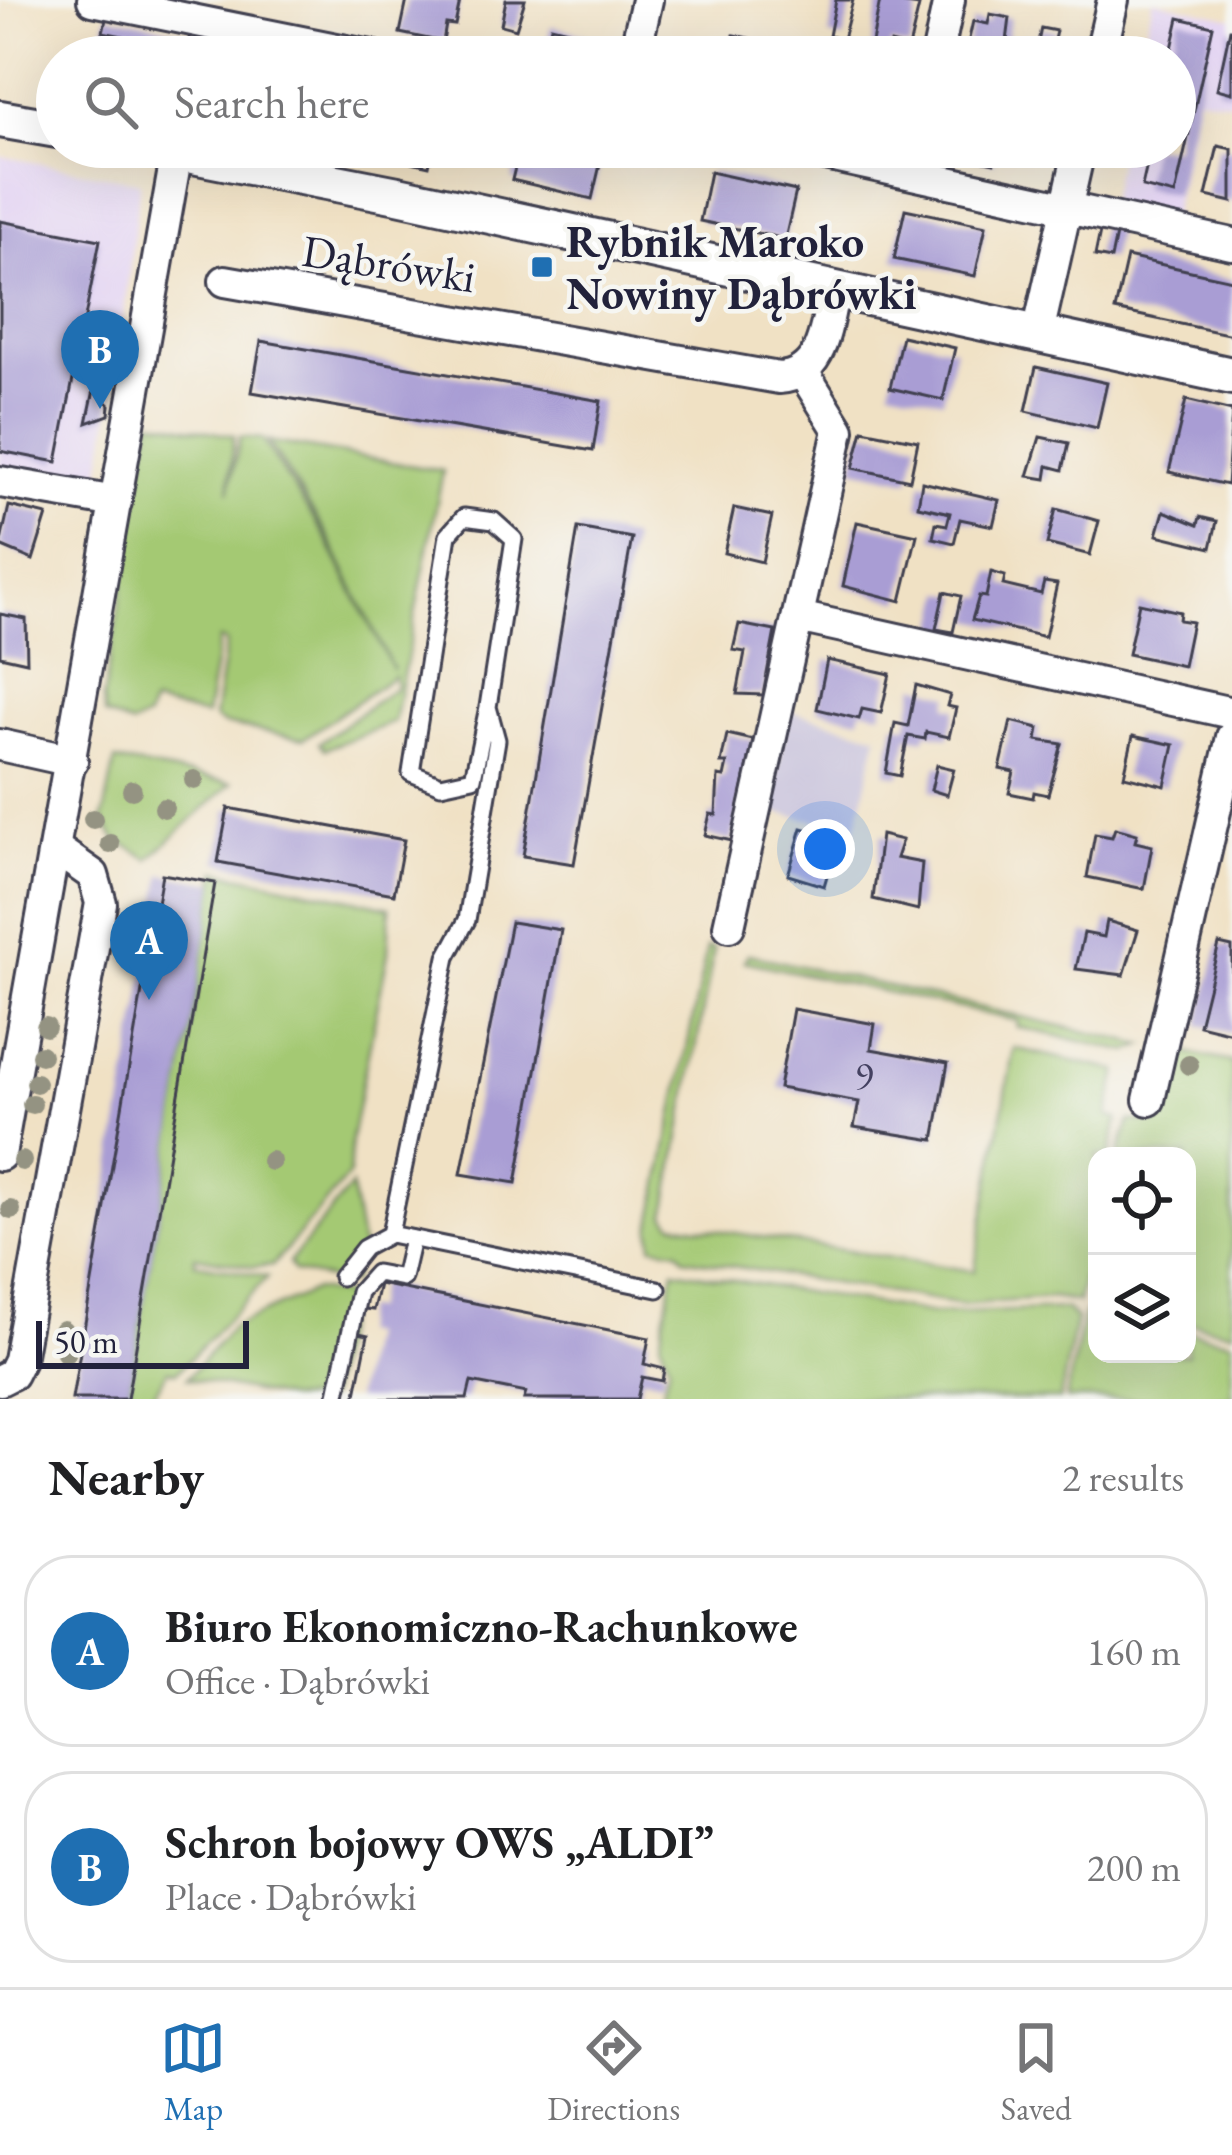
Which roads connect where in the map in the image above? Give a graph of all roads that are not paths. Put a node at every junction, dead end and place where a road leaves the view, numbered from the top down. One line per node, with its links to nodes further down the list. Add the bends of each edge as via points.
1 (93, 0): 5 (street)
2 (646, 0): 6 (street)
3 (950, 0): 7 (street)
4 (1113, 0): 8 (street)
5 (272, 36)
6 (638, 36)
7 (942, 36)
8 (1105, 36)
9 (0, 118): 10 (street)
10 (36, 125)
11 (162, 168): 23 (street)
12 (256, 168): 18 (street)
13 (938, 168): 15 (street)
14 (1075, 168): 15 (street)
15 (1066, 208): 16 (street); 19 (street)
16 (1232, 244)
17 (225, 281): 20 (street, Dąbrówki, via 764,376)
18 (834, 289): 19 (street); 20 (street, via 819,352)
19 (1038, 333): 21 (street)
20 (802, 372): 24 (street, via 839,430)
21 (1232, 376)
22 (0, 482): 23 (street)
23 (116, 502): 29 (street)
24 (798, 617): 26 (street); 31 (street)
25 (488, 707): 25 (lane, via 514,539 494,521 464,518 448,535 411,773 441,785 473,778); 35 (lane, via 497,740 467,920 447,958)
26 (1232, 713)
27 (1232, 737): 33 (street)
28 (0, 745): 29 (street)
29 (71, 761): 30 (street)
30 (56, 849): 32 (street); 39 (street, via 93,875 101,903 20,1360)
31 (729, 926)
32 (12, 1027): 34 (street)
33 (1149, 1100)
34 (0, 1154)
35 (390, 1234): 36 (lane); 37 (lane, via 364,1247)
36 (412, 1238): 38 (lane); 40 (lane, via 403,1278 376,1273 359,1292)
37 (341, 1277)
38 (658, 1289)
39 (3, 1386)
40 (336, 1399)

